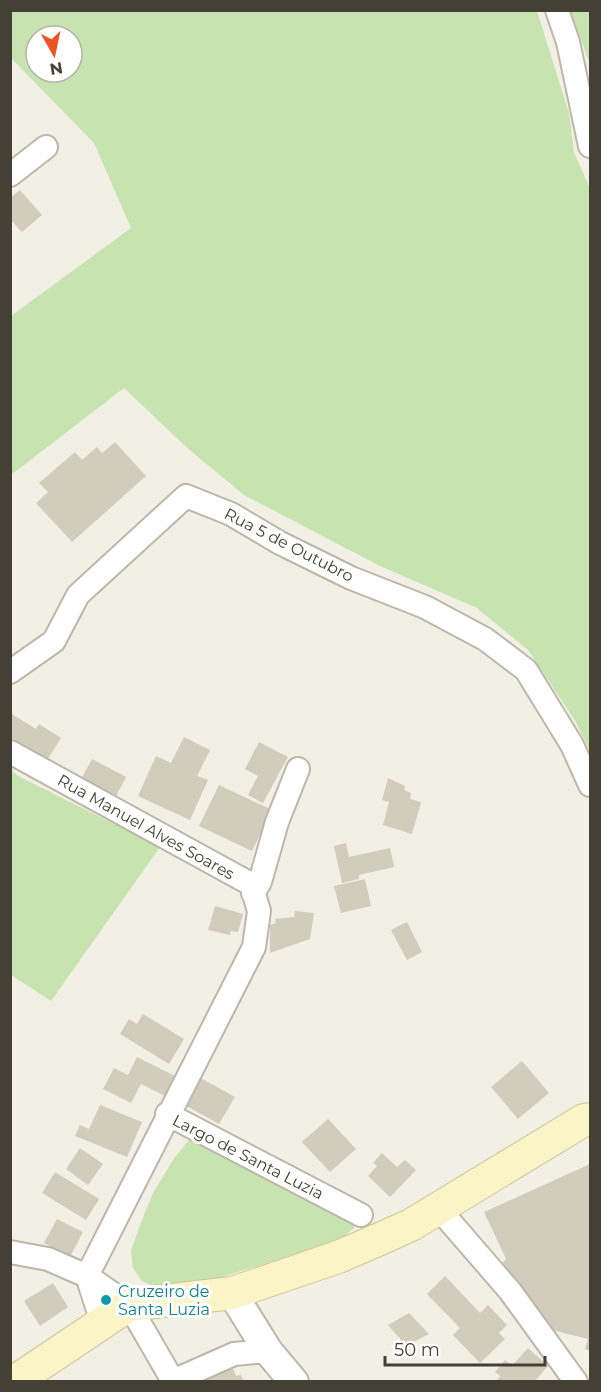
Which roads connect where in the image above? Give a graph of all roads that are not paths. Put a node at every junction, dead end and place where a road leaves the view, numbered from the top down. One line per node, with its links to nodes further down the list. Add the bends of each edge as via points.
1 (557, 10): 2 (street)
2 (591, 146)
3 (46, 147): 4 (street)
4 (10, 175)
5 (10, 672): 8 (street, Rua 5 de Outubro, via 54,641 78,595 186,496 231,514 351,578 425,608 485,639 526,670 572,745)
6 (10, 752): 9 (street, Rua Manuel Alves Soares, via 251,884)
7 (298, 769): 9 (street)
8 (591, 785)
9 (253, 893): 10 (street, via 259,911 254,947)
10 (167, 1114): 13 (street, Largo de Santa Luzia); 15 (street, Largo de Santa Luzia)
11 (591, 1119): 12 (main road)
12 (439, 1209): 16 (main road, via 338,1257); 23 (street, via 510,1291)
13 (361, 1215)
14 (10, 1252): 15 (street, via 48,1259)
15 (87, 1276): 17 (street); 18 (street)
16 (232, 1293): 17 (main road); 19 (street)
17 (129, 1305): 18 (main road); 20 (street)
18 (102, 1322): 21 (main road)
19 (268, 1351): 20 (street, via 234,1354); 22 (street)
20 (173, 1381)
21 (14, 1382)
22 (294, 1382)
23 (576, 1382)

